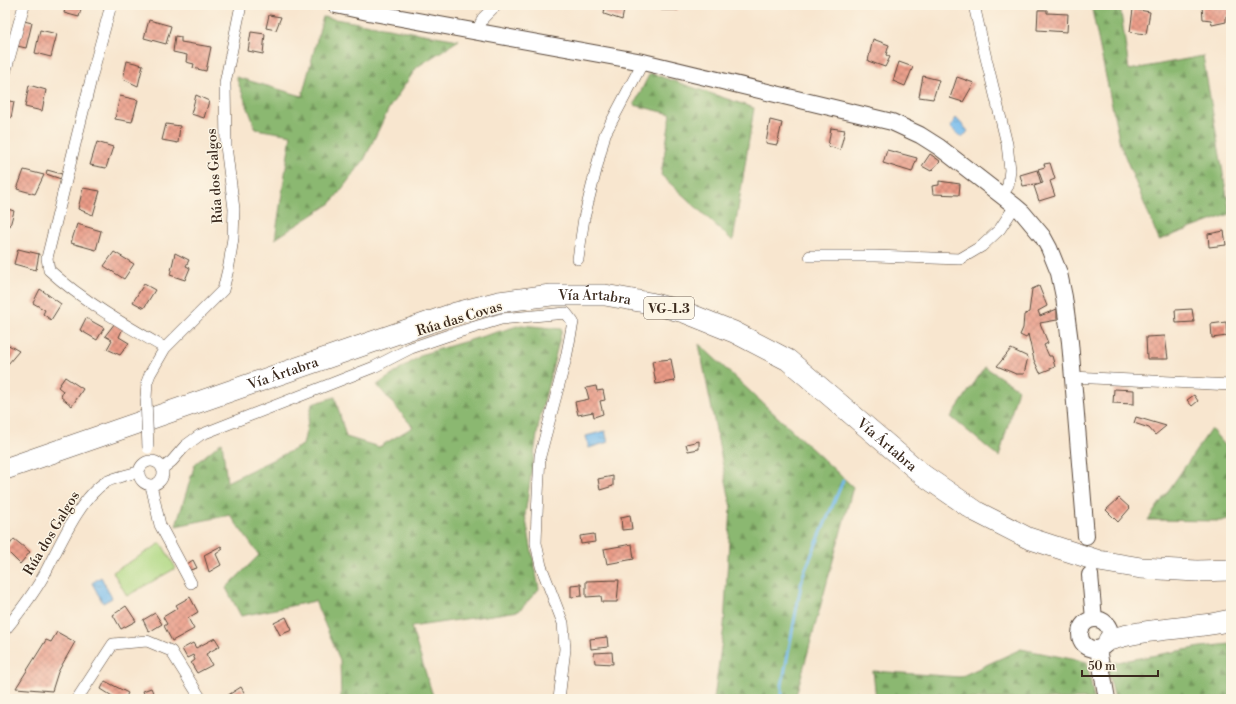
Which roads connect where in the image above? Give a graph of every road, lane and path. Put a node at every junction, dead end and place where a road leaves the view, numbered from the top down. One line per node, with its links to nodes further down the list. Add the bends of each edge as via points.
1 (24, 5): 10 (street)
2 (111, 5): 15 (street, via 47,258 49,270 60,280 117,320)
3 (241, 5): 15 (street, Rúa dos Galgos, via 225,83 226,146 234,209 229,265 223,290)
4 (336, 5): 7 (street)
5 (496, 5): 8 (street, via 484,18)
6 (974, 5): 11 (street, via 1008,144 1010,170 1008,186)
7 (368, 9): 8 (street)
8 (477, 32): 9 (street)
9 (642, 62): 11 (street, via 892,122 939,147); 14 (street, via 605,134 584,218)
10 (5, 73)
11 (1002, 196): 12 (street)
12 (1015, 206): 13 (street, via 1000,229 982,246 960,259); 16 (street, via 1043,237 1059,273)
13 (810, 256)
14 (578, 259)
15 (165, 348): 20 (street, Rúa dos Galgos, bridge, via 146,382)
16 (1073, 377): 17 (street); 26 (street)
17 (1231, 385)
18 (58, 451): 19 (highway); 21 (highway, Vía Ártabra / VG-1.3); 24 (highway); 27 (highway, Vía Ártabra / VG-1.3, via 456,313 499,302 551,295 605,296 650,303 684,312 734,332 788,360 923,475 977,512 1028,538 1099,561 1141,568 1197,572)
19 (5, 456)
20 (148, 461): 22 (street, via 159,464); 23 (street, via 141,465)
21 (5, 469)
22 (162, 469): 25 (street, via 161,480); 36 (street, Rúa das Covas, via 200,435 374,367 411,348 501,319 566,313 573,322 540,456 536,522 536,543 541,566 563,623 565,649)
23 (138, 472): 25 (street, via 139,478); 32 (street, Rúa dos Galgos, via 106,483 88,498 58,545 43,576)
24 (5, 481)
25 (151, 485): 29 (street, via 160,525)
26 (1086, 536)
27 (1231, 570)
28 (1090, 575): 30 (street)
29 (191, 583)
30 (1094, 619): 33 (street, via 1104,622 1110,630); 33 (street, via 1082,627 1080,636 1088,648)
31 (1231, 620): 33 (highway, via 1212,625 1135,633)
32 (5, 630)
33 (1104, 645): 37 (street)
34 (77, 699): 35 (street, via 113,644 146,641 171,651)
35 (201, 699)
36 (559, 699)
37 (1107, 699)

